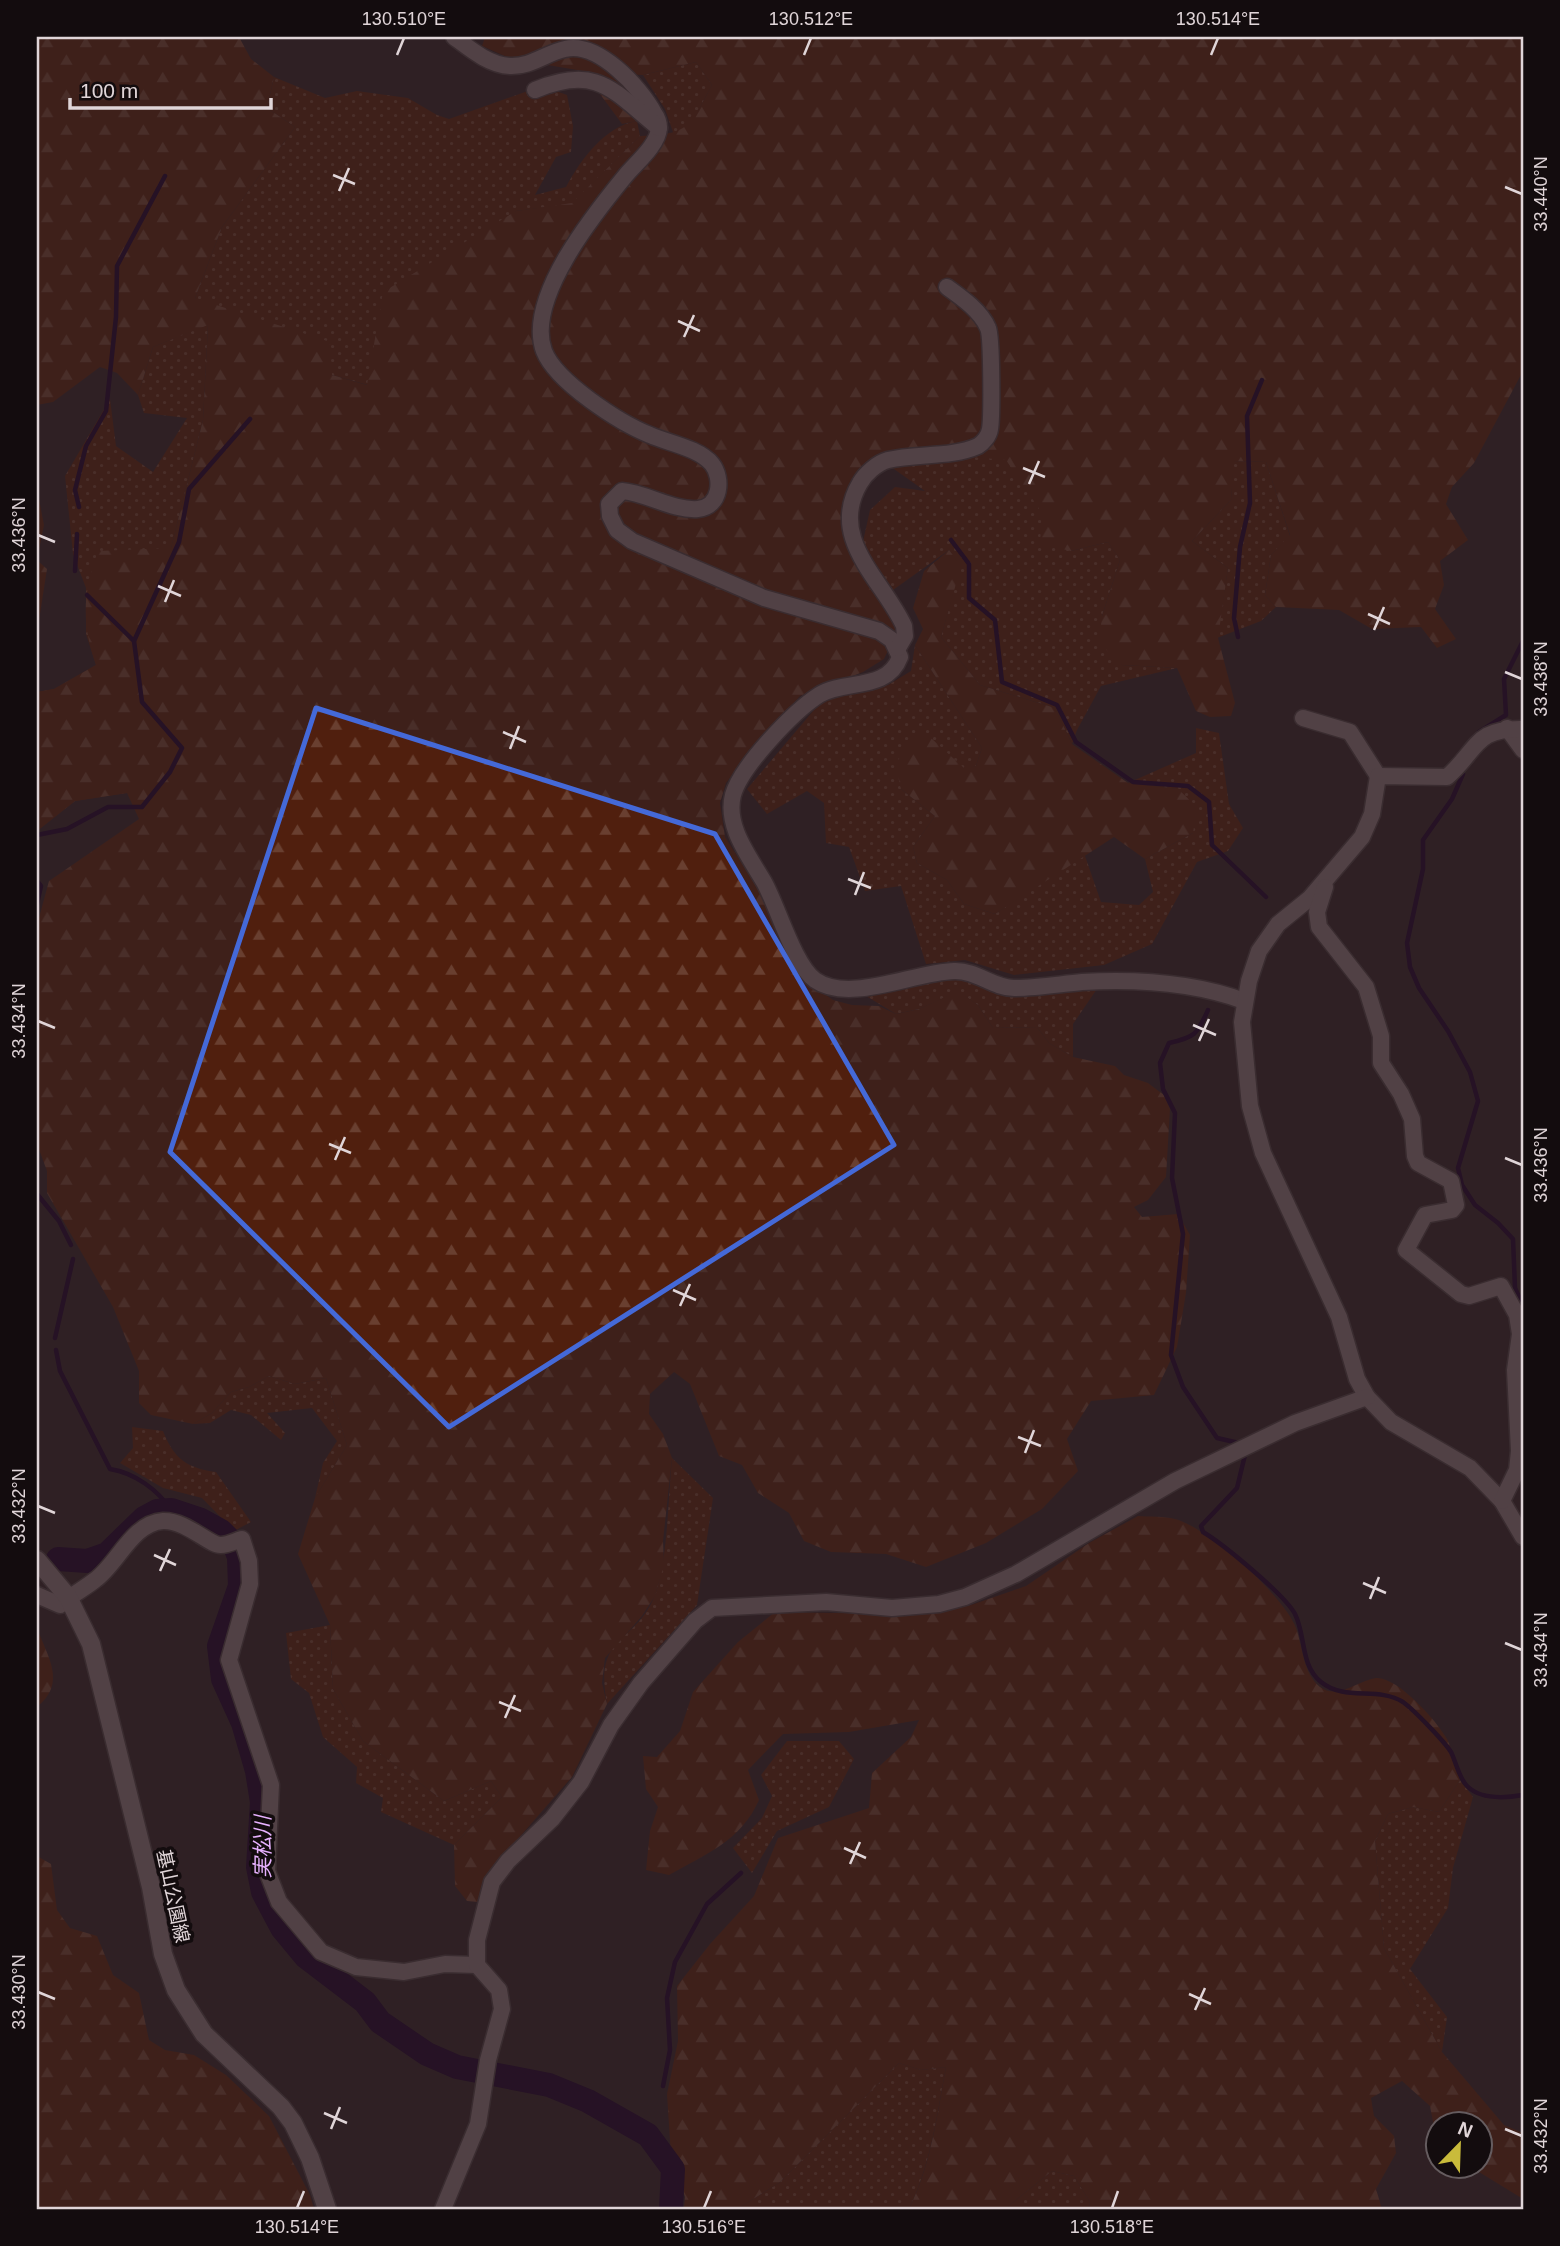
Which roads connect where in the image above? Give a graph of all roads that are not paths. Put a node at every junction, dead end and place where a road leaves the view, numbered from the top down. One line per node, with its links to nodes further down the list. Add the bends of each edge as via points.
1 (454, 37): 3 (street, via 485,58 509,66 534,62 564,49 579,47 595,53 649,104)
2 (535, 90): 3 (street, via 559,80 586,78 606,85)
3 (659, 128): 5 (street, via 653,142 604,201 552,284 540,318 544,350 557,373 613,414 712,463 720,479 719,492 700,509 622,491 609,504 610,516 617,530 632,541 764,598 879,631)
4 (947, 287): 5 (street, via 970,304 989,328 987,436 980,445 965,449 884,460 864,475 850,509 849,530 857,553 904,626 905,636)
5 (898, 648): 11 (street, via 900,657 888,675 830,691 805,706 740,778 733,796 732,819 743,848 781,913 803,968 814,980 853,989 956,970 974,972 1010,988 1085,982 1173,983 1219,991)
6 (1303, 718): 9 (street, via 1350,732)
7 (1515, 729): 8 (street); 9 (street, via 1491,731 1477,740 1447,778)
8 (1523, 750)
9 (1378, 776): 10 (street, via 1368,828)
10 (1327, 877): 11 (street, via 1268,936); 13 (street, via 1317,912 1319,927 1366,987 1381,1036 1381,1063 1412,1119 1418,1163 1451,1181 1455,1193 1452,1210 1425,1215 1406,1250 1461,1294 1469,1296 1501,1286 1517,1315 1519,1451 1517,1470)
11 (1244, 1001): 12 (street, via 1242,1021 1254,1123 1263,1153 1339,1317 1357,1380)
12 (1367, 1397): 13 (street, via 1391,1423 1470,1468); 18 (street, via 1296,1423 1175,1480 1016,1574 965,1597 892,1608 826,1602 712,1608 695,1621 641,1684 611,1725 581,1782 492,1882 477,1940)
13 (1502, 1501): 14 (street)
14 (1523, 1537)
15 (39, 1563): 17 (main road, 基山公園線)
16 (37, 1595): 17 (street, via 60,1605)
17 (68, 1597): 18 (street, via 97,1580 153,1523 181,1524 221,1546 242,1539 250,1584 229,1660 271,1785 267,1871 279,1902 321,1952 356,1966 404,1972 445,1964); 19 (main road, 基山公園線, via 95,1657 163,1954 176,1990 204,2034 273,2098 293,2123)
18 (477, 1965): 20 (street, via 499,1990 502,2009 478,2124)
19 (327, 2209)
20 (443, 2209)

